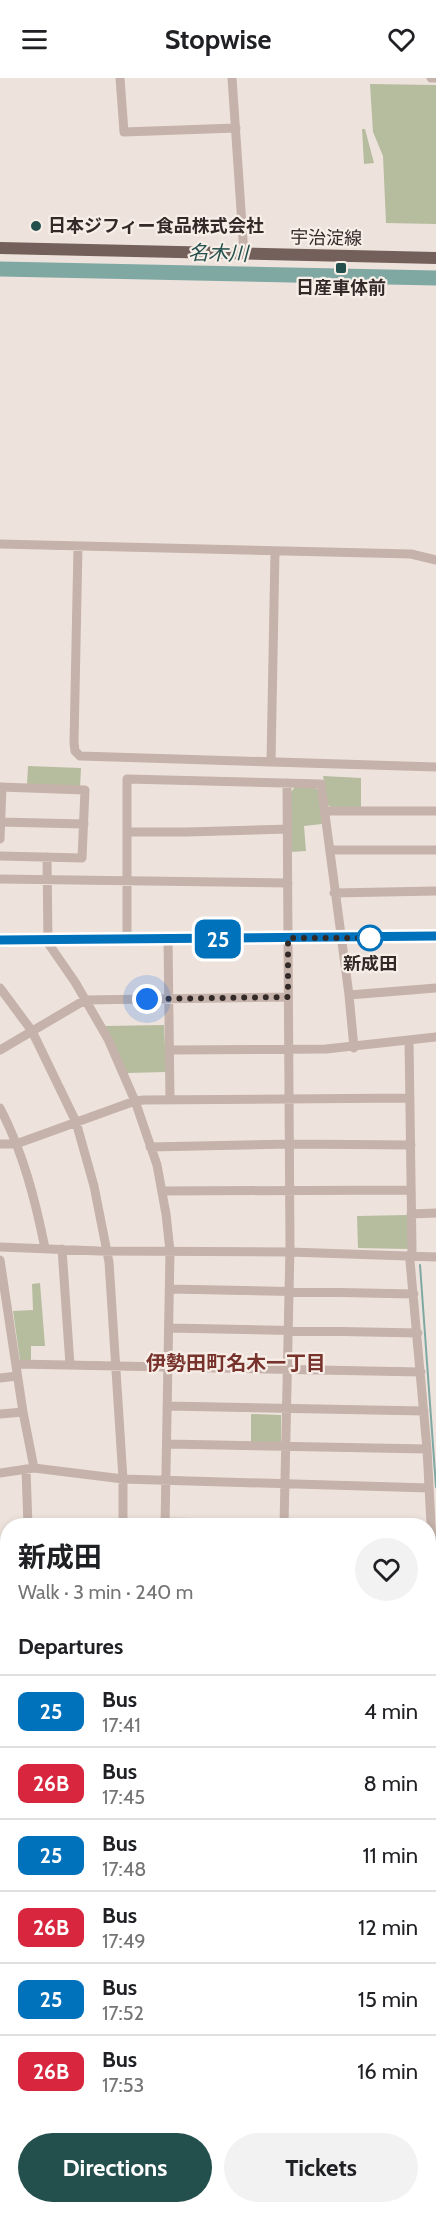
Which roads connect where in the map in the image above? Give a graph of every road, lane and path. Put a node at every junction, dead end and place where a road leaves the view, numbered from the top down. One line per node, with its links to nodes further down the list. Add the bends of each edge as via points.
1 (120, 78): 5 (street, via 124,132)
2 (232, 78): 5 (street)
3 (431, 78): 4 (street)
4 (436, 78)
5 (236, 128): 7 (street)
6 (0, 248): 7 (main road, 宇治淀線)
7 (244, 254): 8 (main road, 宇治淀線)
8 (436, 258)
9 (0, 544): 10 (street)
10 (78, 546): 11 (street); 13 (street, via 75,751 80,756)
11 (276, 551): 12 (street, via 411,554); 13 (street)
12 (436, 560)
13 (271, 762): 14 (street)
14 (436, 767)
15 (287, 783): 17 (street, via 321,784); 21 (street); 22 (street, via 127,779)
16 (1, 787): 19 (street); 20 (street, via 85,790)
17 (324, 811): 18 (street); 24 (street)
18 (436, 811)
19 (0, 822): 20 (street); 23 (street)
20 (84, 824): 27 (street, via 82,858)
21 (288, 829): 22 (street); 31 (street)
22 (127, 832): 30 (street)
23 (0, 839)
24 (330, 850): 25 (street); 33 (street)
25 (436, 850)
26 (0, 856): 27 (street)
27 (48, 857): 29 (street)
28 (0, 879): 29 (street)
29 (47, 880): 30 (street); 37 (street)
30 (127, 881): 31 (street); 38 (street)
31 (288, 883): 35 (street)
32 (436, 891): 33 (street)
33 (334, 892): 36 (street)
34 (436, 936): 36 (street)
35 (288, 938): 36 (street); 39 (street); 44 (street)
36 (341, 938): 43 (street)
37 (48, 939): 38 (street); 40 (street); 46 (street)
38 (127, 939): 39 (street)
39 (168, 939): 45 (street)
40 (0, 940)
41 (436, 987): 43 (street)
42 (0, 988): 47 (street)
43 (349, 995): 50 (street)
44 (288, 997): 45 (street); 53 (street)
45 (168, 999): 46 (street); 52 (street)
46 (85, 1000): 47 (street); 57 (street, via 108,1039)
47 (32, 1031): 51 (street); 59 (street)
48 (436, 1037): 49 (street)
49 (409, 1040): 50 (street); 54 (street)
50 (354, 1048): 53 (street)
51 (0, 1050)
52 (171, 1050): 53 (street); 55 (street)
53 (289, 1050): 56 (street)
54 (410, 1098): 56 (street); 63 (street)
55 (170, 1099): 56 (street); 57 (street)
56 (290, 1099): 62 (street)
57 (135, 1101): 59 (street); 64 (street)
58 (0, 1108): 61 (street)
59 (76, 1122): 61 (street); 73 (street)
60 (0, 1144): 61 (street)
61 (16, 1144): 71 (street, via 31,1186)
62 (290, 1144): 63 (street); 64 (street); 67 (street)
63 (411, 1145): 65 (street)
64 (150, 1147): 66 (street)
65 (411, 1190): 67 (street); 68 (street)
66 (162, 1191): 67 (street); 74 (street)
67 (290, 1191): 75 (street)
68 (411, 1214): 69 (street); 76 (street)
69 (436, 1214)
70 (0, 1247): 71 (street)
71 (45, 1248): 72 (street)
72 (62, 1249): 73 (street); 86 (street)
73 (107, 1251): 74 (street); 87 (street)
74 (170, 1251): 75 (street); 79 (street)
75 (290, 1252): 76 (street); 80 (street)
76 (411, 1257): 77 (street); 81 (street)
77 (436, 1257)
78 (0, 1260): 85 (street)
79 (170, 1289): 80 (street); 82 (street)
80 (289, 1291): 81 (street); 83 (street)
81 (414, 1294): 84 (street)
82 (169, 1328): 83 (street); 88 (street)
83 (288, 1329): 84 (street); 89 (street)
84 (418, 1333): 90 (street)
85 (16, 1364): 86 (street); 91 (street)
86 (70, 1365): 87 (street)
87 (116, 1366): 88 (street); 103 (street)
88 (168, 1367): 89 (street); 93 (street)
89 (288, 1369): 90 (street); 94 (street)
90 (421, 1372): 95 (street)
91 (17, 1376): 92 (street); 96 (street)
92 (0, 1378)
93 (168, 1406): 94 (street); 98 (street)
94 (287, 1408): 95 (street); 99 (street)
95 (424, 1410): 100 (street)
96 (23, 1412): 97 (street); 101 (street)
97 (0, 1414)
98 (167, 1444): 99 (street); 104 (street)
99 (286, 1447): 100 (street); 105 (street)
100 (427, 1449): 106 (street)
101 (30, 1468): 102 (street); 103 (street); 107 (street)
102 (0, 1473)
103 (123, 1479): 104 (street); 108 (street)
104 (166, 1480): 105 (street); 109 (street)
105 (285, 1483): 106 (street); 110 (street)
106 (429, 1488): 111 (street)
107 (28, 1518)
108 (123, 1518)
109 (165, 1518)
110 (285, 1518)
111 (430, 1518)

